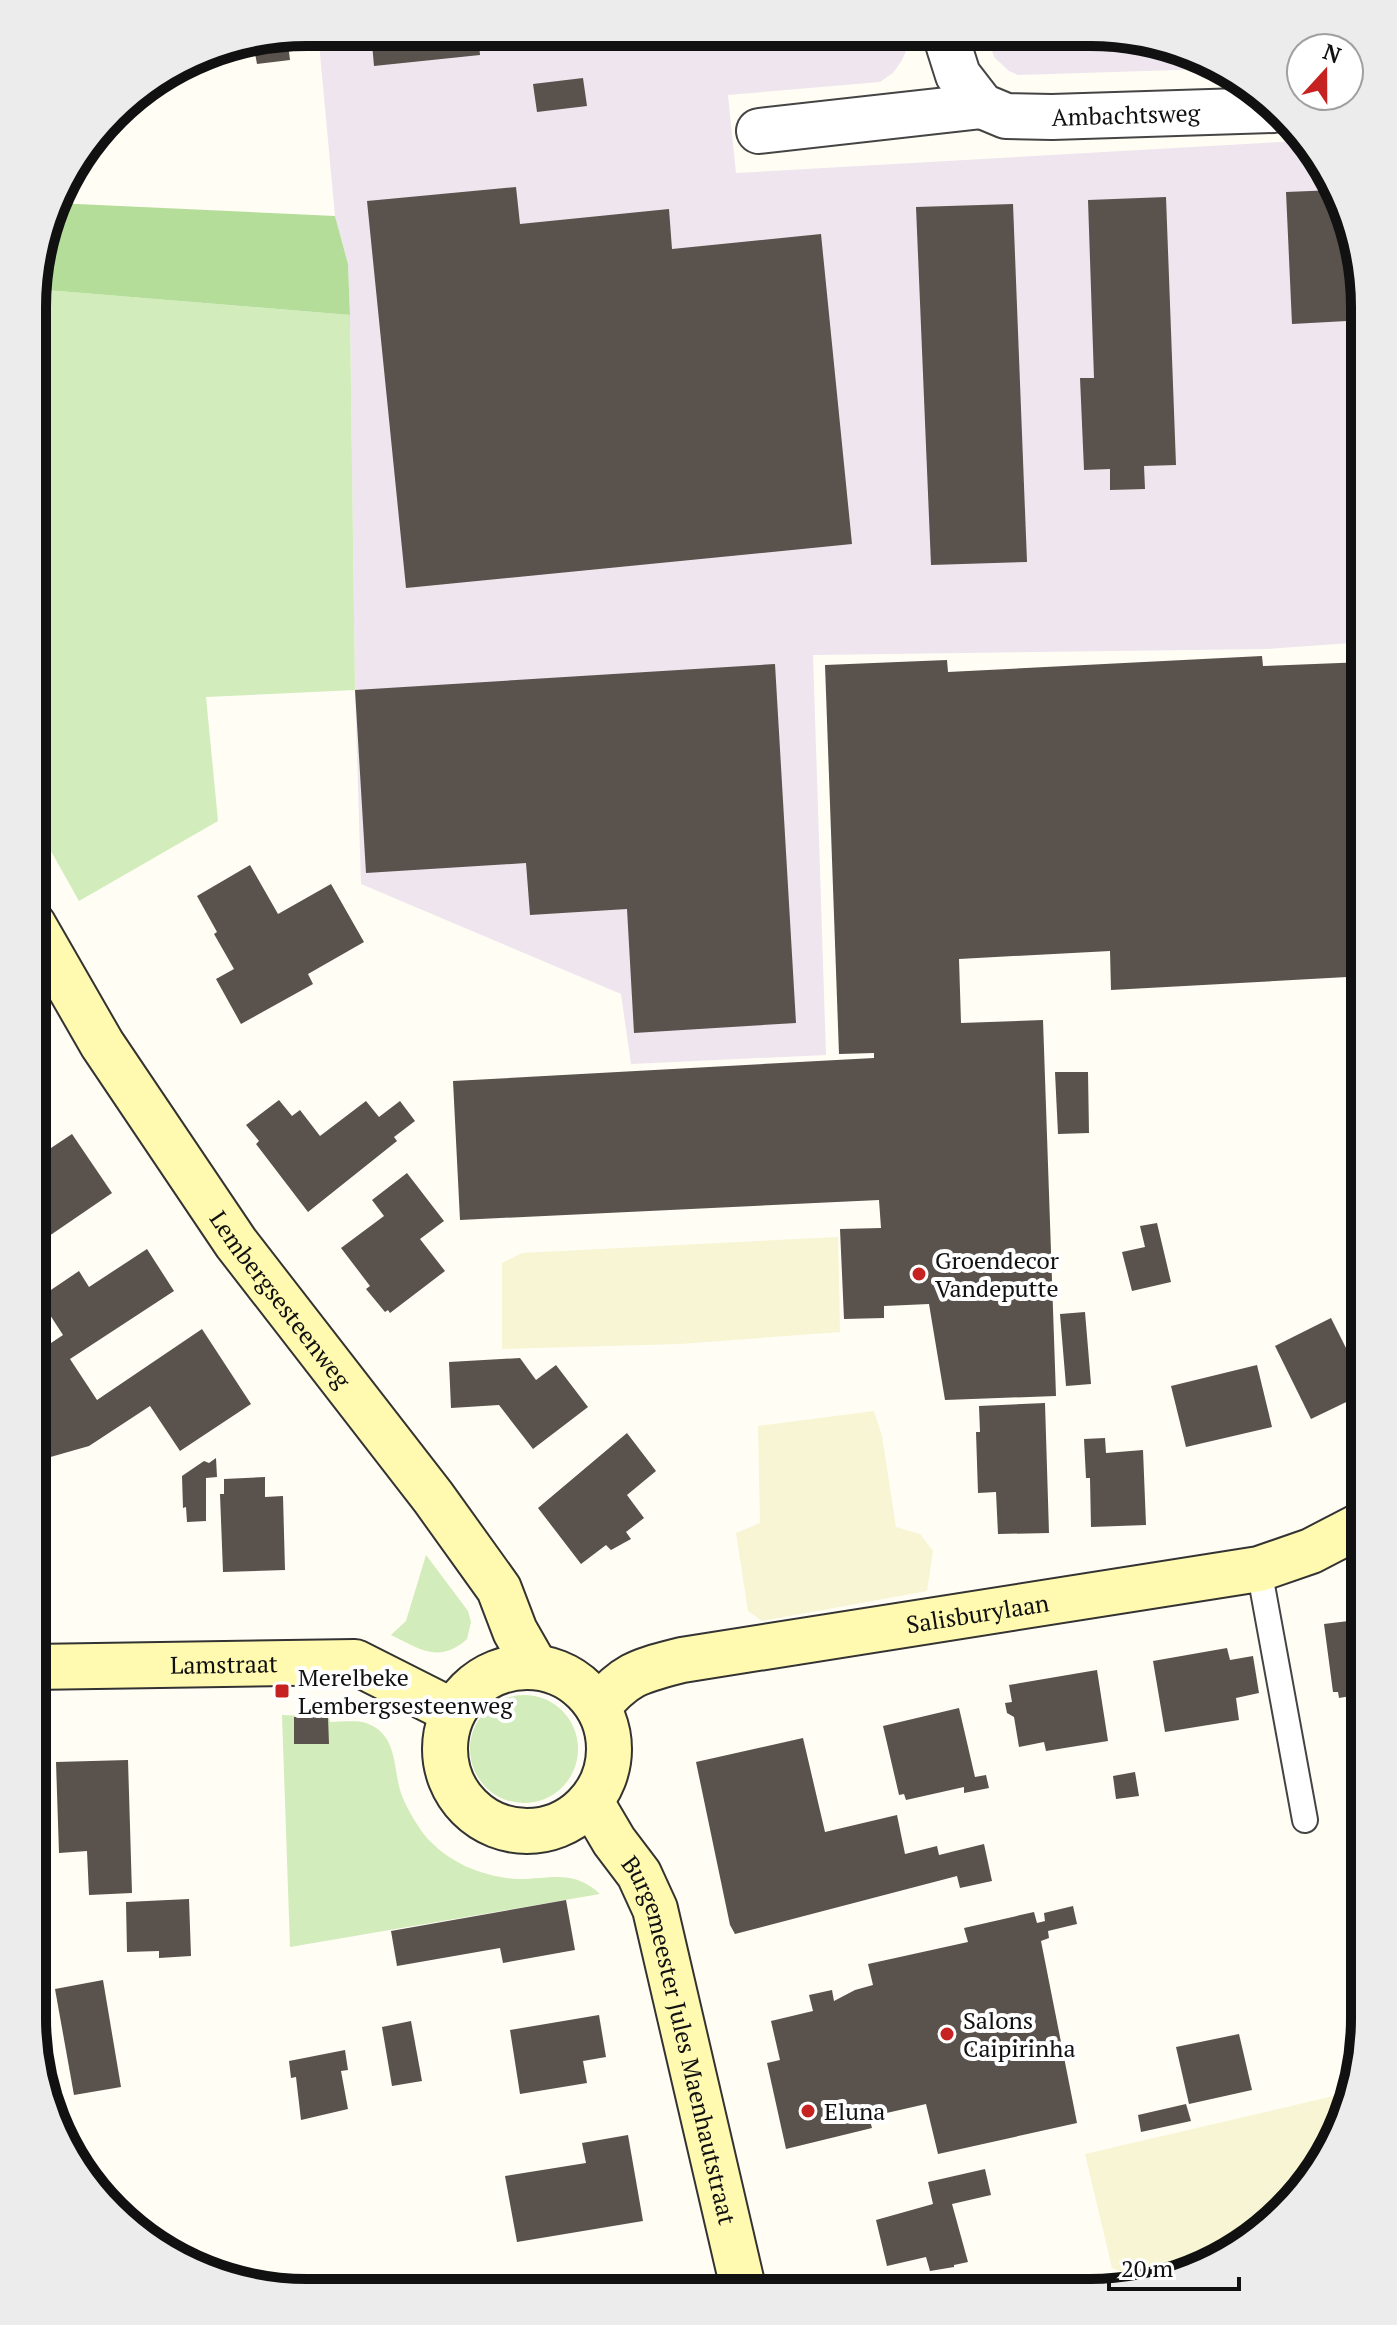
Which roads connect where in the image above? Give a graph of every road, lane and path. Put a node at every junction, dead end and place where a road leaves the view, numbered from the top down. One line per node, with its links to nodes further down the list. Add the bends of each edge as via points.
1 (949, 46): 2 (street, via 958,75)
2 (982, 106): 3 (street, Ambachtsweg, via 1006,116 1052,117); 4 (street, Ambachtsweg)
3 (1261, 110)
4 (759, 131)
5 (46, 947): 8 (street, Lembergsesteenweg, via 102,1044 236,1243 499,1589)
6 (1350, 1531): 7 (street, Salisburylaan)
7 (1259, 1569): 10 (street, Salisburylaan, via 682,1660 617,1684); 13 (lane)
8 (535, 1666): 10 (street, via 582,1687); 11 (street, via 502,1669 473,1685)
9 (46, 1667): 11 (street, Lamstraat, via 355,1662)
10 (598, 1707): 12 (street, via 608,1731 609,1755)
11 (452, 1711): 12 (street, via 444,1737 445,1763 470,1810 519,1831 545,1829 570,1819)
12 (591, 1802): 14 (street, Burgemeester Jules Maenhautstraat, via 639,1874 655,1909)
13 (1305, 1820)
14 (741, 2279)

